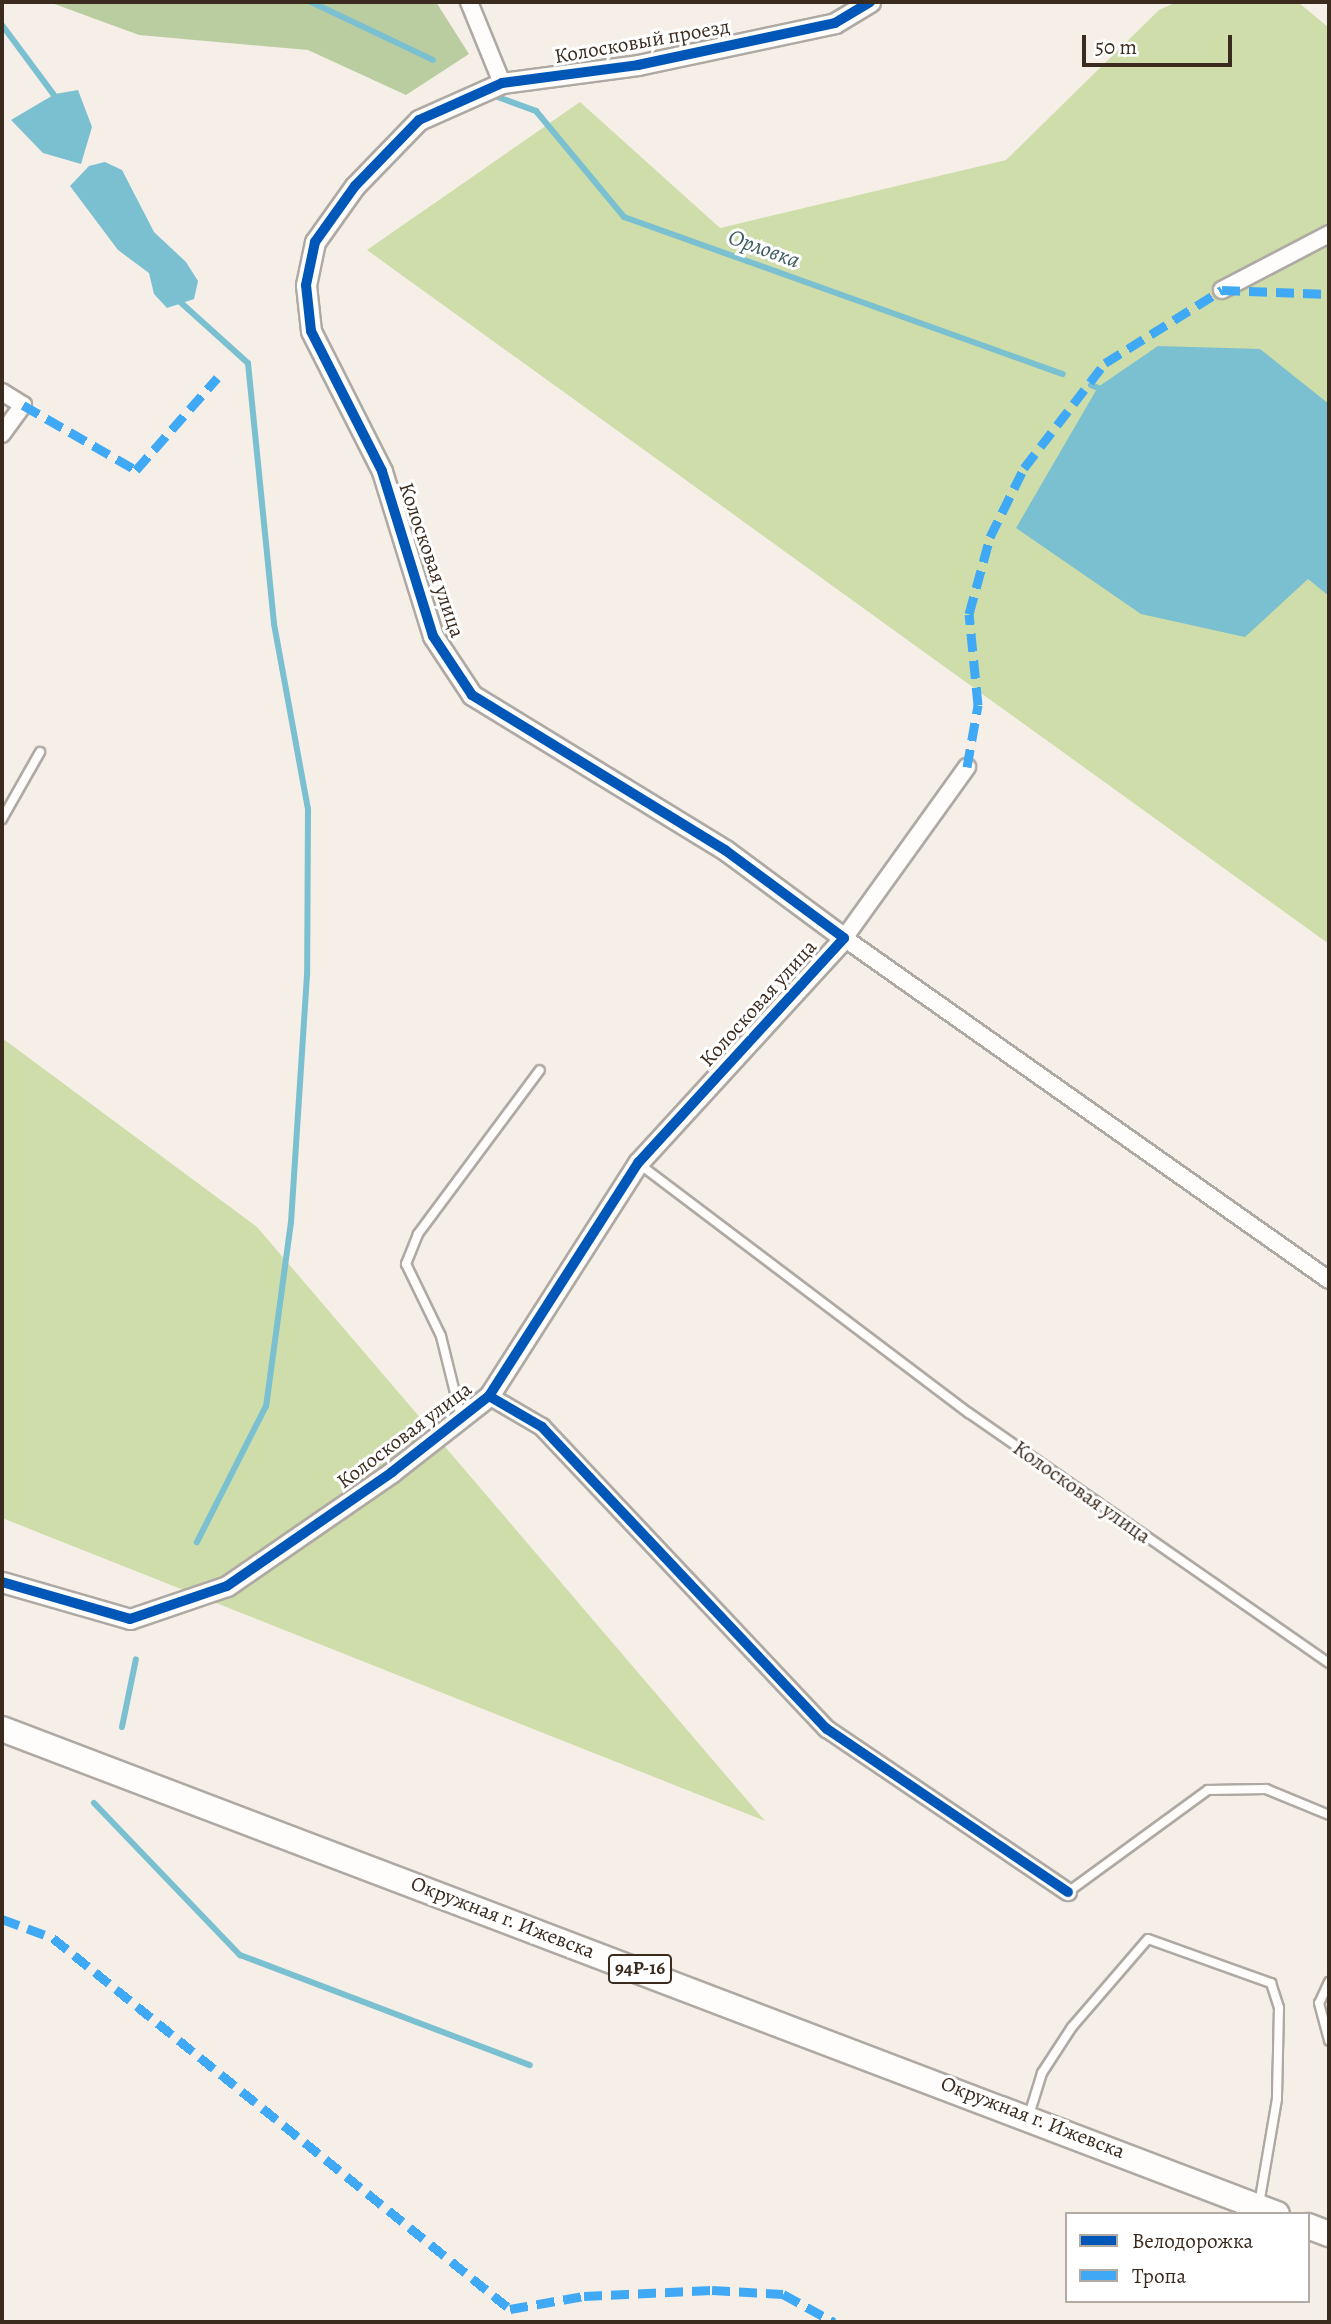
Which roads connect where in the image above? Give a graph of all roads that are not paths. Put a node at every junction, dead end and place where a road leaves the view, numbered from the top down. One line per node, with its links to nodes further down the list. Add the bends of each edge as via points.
1 (469, 2): 3 (street)
2 (870, 2): 3 (street, Колосковый проезд, via 835,23 638,65)
3 (502, 83): 4 (street, Колосковый проезд)
4 (419, 120): 12 (street, Колосковая улица, via 355,186 315,242 306,307 322,355 382,471 433,636 472,695 725,850)
5 (1329, 234): 6 (street)
6 (1222, 290)
7 (2, 391): 8 (street, via 23,405)
8 (2, 434)
9 (40, 752): 11 (lane)
10 (967, 767): 12 (street)
11 (2, 820)
12 (844, 938): 14 (street, Колосковая улица); 15 (street, Колосковая улица)
13 (540, 1070): 17 (lane, via 418,1234 406,1264 442,1336)
14 (638, 1163): 16 (street, Колосковая улица); 19 (lane, Колосковая улица, via 947,1397)
15 (1329, 1280)
16 (489, 1396): 17 (street, Колосковая улица); 22 (street, via 542,1427 827,1729)
17 (461, 1417): 18 (street, Колосковая улица, via 227,1586 130,1619)
18 (2, 1582)
19 (1329, 1663)
20 (2, 1729): 25 (main road, Окружная г. Ижевска / 94Р-16)
21 (1329, 1815): 22 (lane, via 1266,1789 1208,1790)
22 (1068, 1892)
23 (1329, 1982): 24 (lane, via 1319,2003)
24 (1329, 2041)
25 (1030, 2115): 26 (main road, Окружная г. Ижевска / 94Р-16); 26 (lane, via 1042,2073 1072,2027 1148,1939 1271,1983 1279,2008 1278,2099)
26 (1268, 2210)
27 (1310, 2227): 28 (main road)
28 (1329, 2234)

